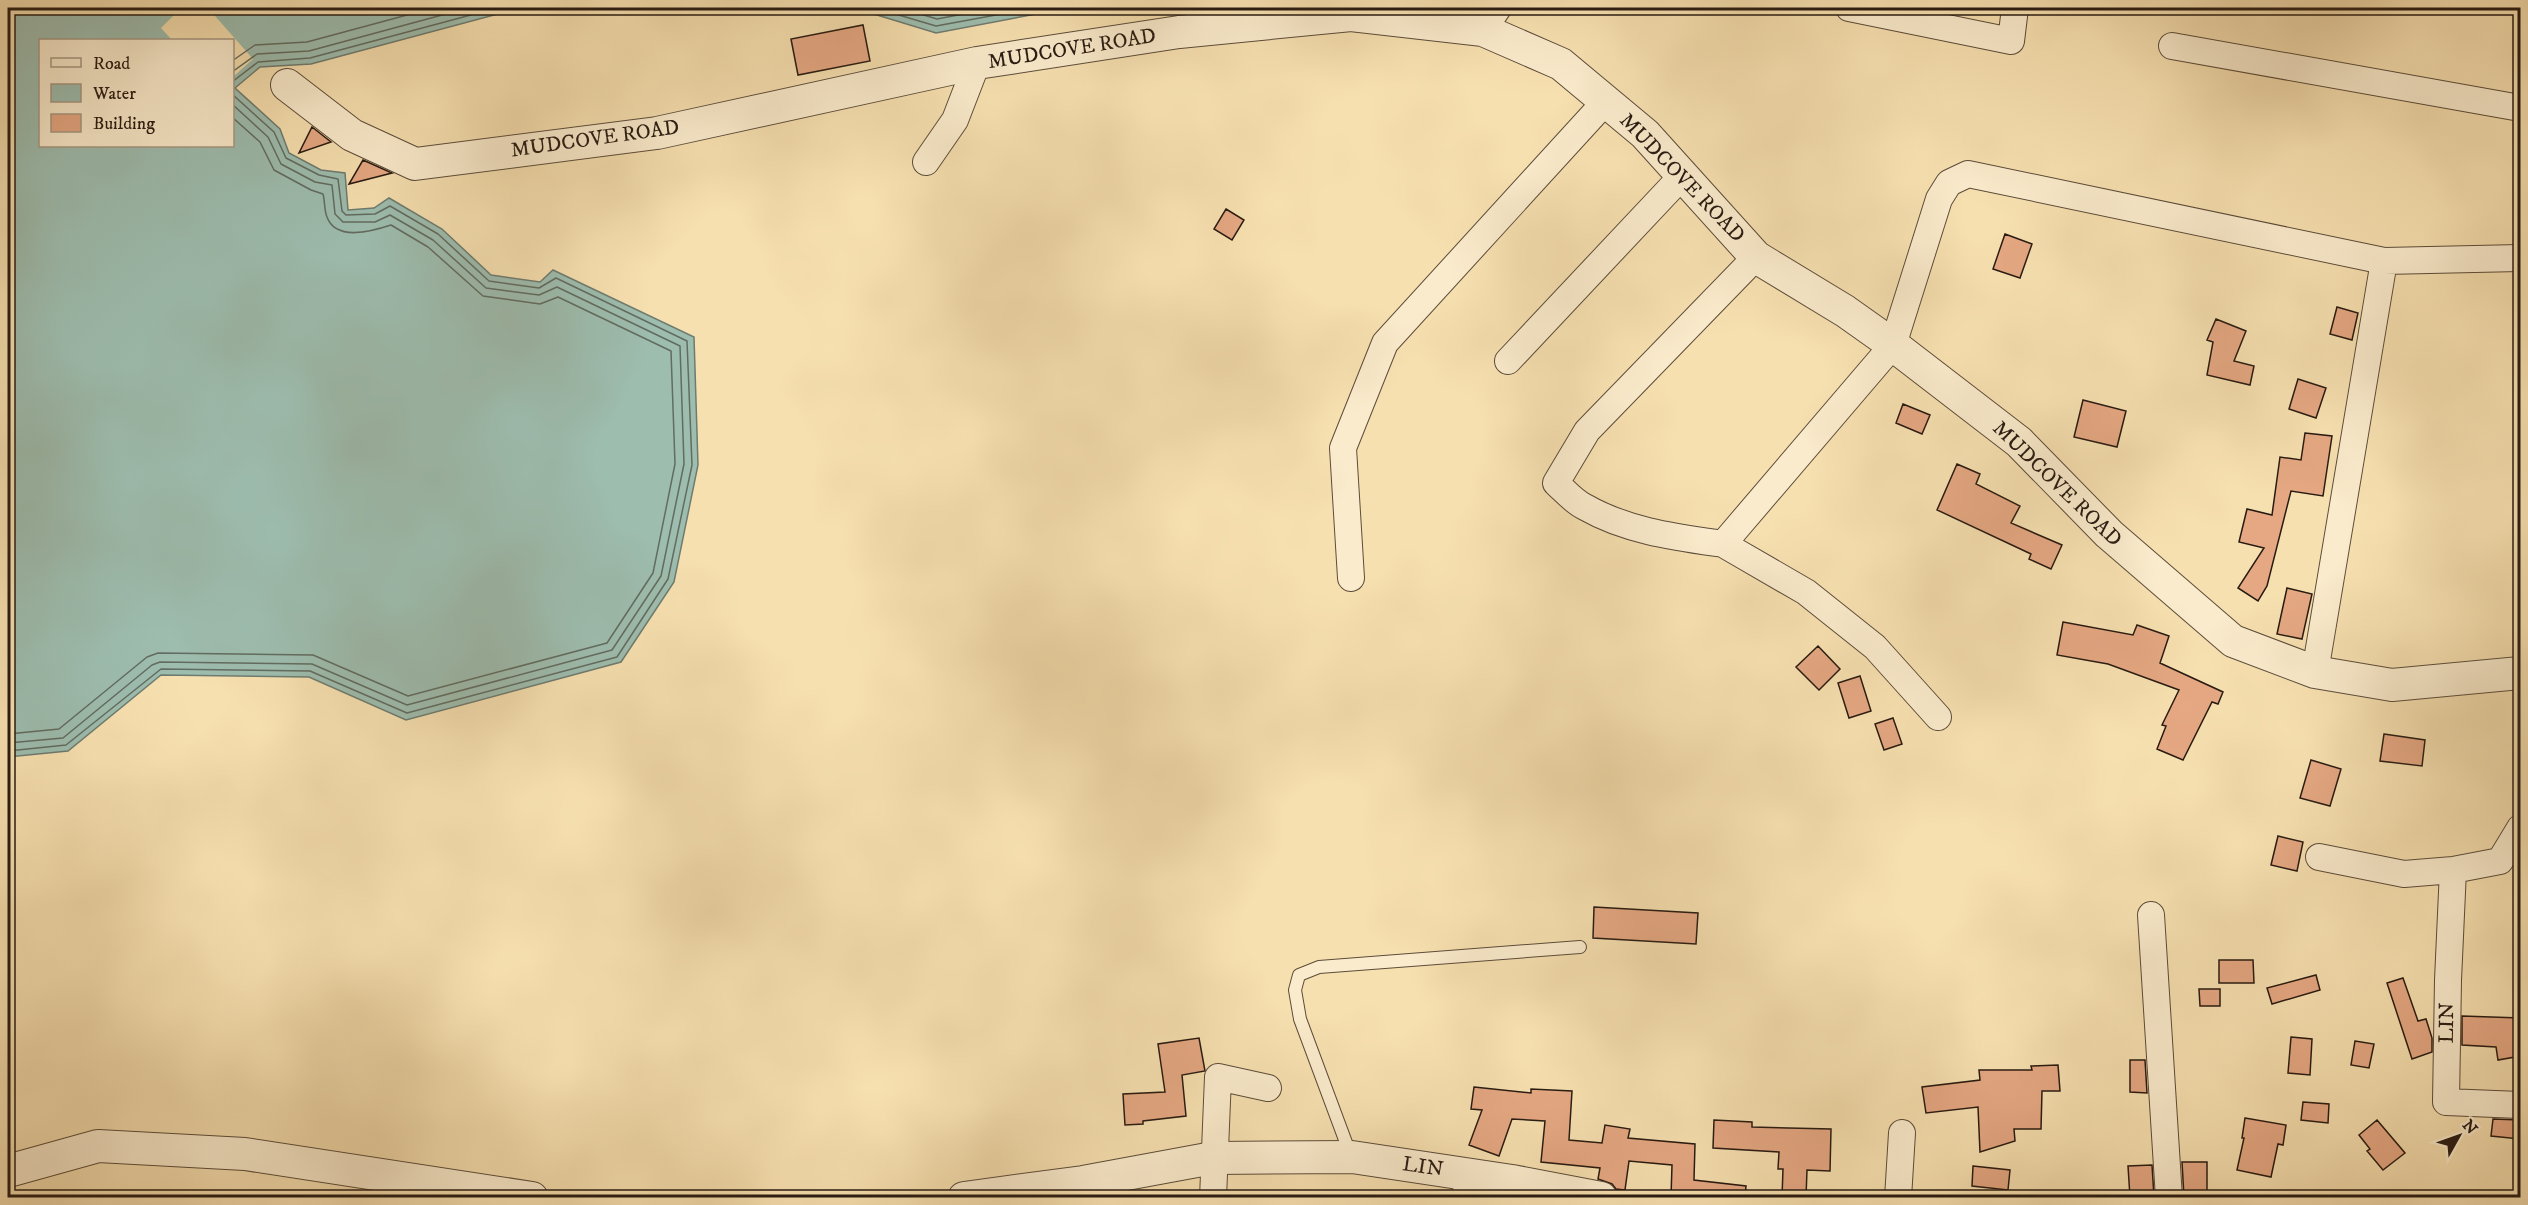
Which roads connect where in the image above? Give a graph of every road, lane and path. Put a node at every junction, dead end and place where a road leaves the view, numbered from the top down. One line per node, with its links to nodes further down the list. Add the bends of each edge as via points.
1 (1849, 8): 2 (street, via 2011,41)
2 (2015, 8)
3 (1491, 19): 5 (street, MUDCOVE ROAD, via 1351,15 1179,32); 7 (street, MUDCOVE ROAD, via 1561,64)
4 (2172, 46): 8 (street)
5 (976, 63): 6 (street, MUDCOVE ROAD, via 657,133 415,164 352,135); 9 (street, via 955,120)
6 (287, 85)
7 (1606, 101): 10 (street, MUDCOVE ROAD, via 1645,134); 17 (street, via 1385,343 1343,448)
8 (2520, 108)
9 (926, 162)
10 (1683, 176): 11 (street, MUDCOVE ROAD); 15 (street)
11 (1756, 257): 14 (street, MUDCOVE ROAD); 16 (street, via 1587,430 1556,483 1583,507 1625,526)
12 (2520, 258): 13 (street)
13 (2384, 261): 14 (street, via 1968,174 1949,183 1939,199); 18 (street)
14 (1893, 345): 16 (street); 18 (street, MUDCOVE ROAD, via 2019,442 2109,534 2233,641)
15 (1508, 361)
16 (1723, 544): 20 (street, via 1806,592 1875,647)
17 (1351, 578)
18 (2315, 672): 19 (street, MUDCOVE ROAD, via 2392,685)
19 (2520, 673)
20 (1938, 717)
21 (2520, 828): 23 (street, via 2500,861)
22 (2319, 857): 23 (street, via 2404,874)
23 (2453, 870): 27 (street, LIN, via 2446,1102)
24 (2151, 915): 39 (street)
25 (1580, 947): 29 (lane, via 1319,967 1299,975 1295,990 1300,1019)
26 (1268, 1088): 30 (street, via 1218,1077)
27 (2520, 1105)
28 (1902, 1133): 38 (street)
29 (1352, 1157): 30 (street, LIN); 32 (street, LIN)
30 (1213, 1158): 33 (street, LIN); 36 (street)
31 (8, 1171): 34 (street, via 98,1146 245,1154)
32 (1467, 1186): 37 (street, LIN)
33 (1083, 1190): 35 (street, LIN)
34 (532, 1197)
35 (964, 1197)
36 (1213, 1197)
37 (1601, 1197)
38 (1898, 1197)
39 (2169, 1197)

